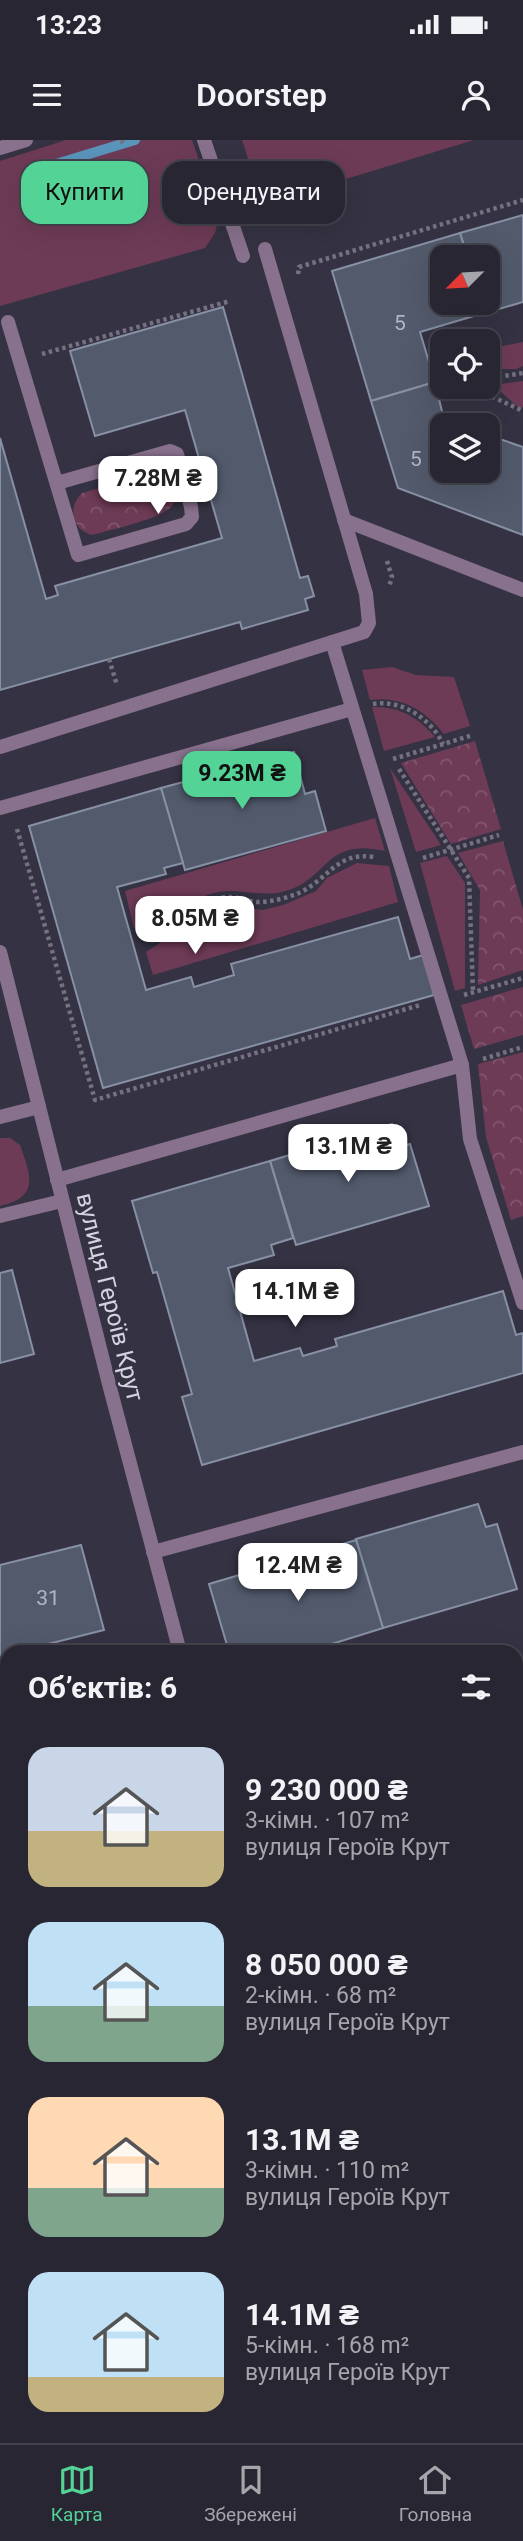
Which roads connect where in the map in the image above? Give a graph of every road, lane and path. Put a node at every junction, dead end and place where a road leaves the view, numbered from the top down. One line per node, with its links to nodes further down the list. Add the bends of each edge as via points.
1 (26, 140): 3 (street)
2 (204, 140): 6 (street)
3 (0, 148)
4 (523, 200): 7 (path, via 299,267)
5 (265, 249): 16 (street)
6 (243, 256)
7 (296, 282)
8 (230, 301): 10 (path)
9 (8, 322): 15 (street)
10 (41, 354)
11 (523, 373): 12 (path)
12 (500, 377)
13 (497, 399): 14 (path)
14 (523, 411)
15 (57, 483): 15 (street, via 78,555 186,524 192,517 177,454 170,451)
16 (344, 520): 17 (street); 18 (street, via 366,594 369,623 365,632)
17 (523, 590)
18 (332, 642): 19 (street); 22 (street)
19 (357, 707): 21 (path, via 381,702 412,712 435,729); 25 (street); 38 (street)
20 (471, 736): 21 (path)
21 (443, 744): 23 (path)
22 (0, 747)
23 (393, 759): 24 (path); 28 (path)
24 (386, 761)
25 (0, 808)
26 (18, 831): 36 (path, via 95,1100)
27 (499, 835): 28 (path)
28 (450, 849): 30 (path); 34 (path, via 468,878)
29 (383, 858): 31 (path, via 354,856 341,861 316,883 275,900 215,899 196,907)
30 (419, 859)
31 (151, 941)
32 (0, 952): 39 (street, вулиця Героїв Крут)
33 (523, 978): 34 (path)
34 (474, 992): 35 (path)
35 (462, 996)
36 (425, 1004)
37 (523, 1047): 38 (path)
38 (462, 1065): 41 (street); 44 (street, via 470,1139)
39 (39, 1107): 40 (street); 41 (street, вулиця Героїв Крут)
40 (0, 1117)
41 (58, 1180): 42 (street, вулиця Героїв Крут)
42 (62, 1201): 43 (street); 46 (street, вулиця Героїв Крут)
43 (0, 1216)
44 (523, 1303)
45 (523, 1452): 46 (street)
46 (153, 1552): 47 (street, вулиця Героїв Крут)
47 (178, 1645)

